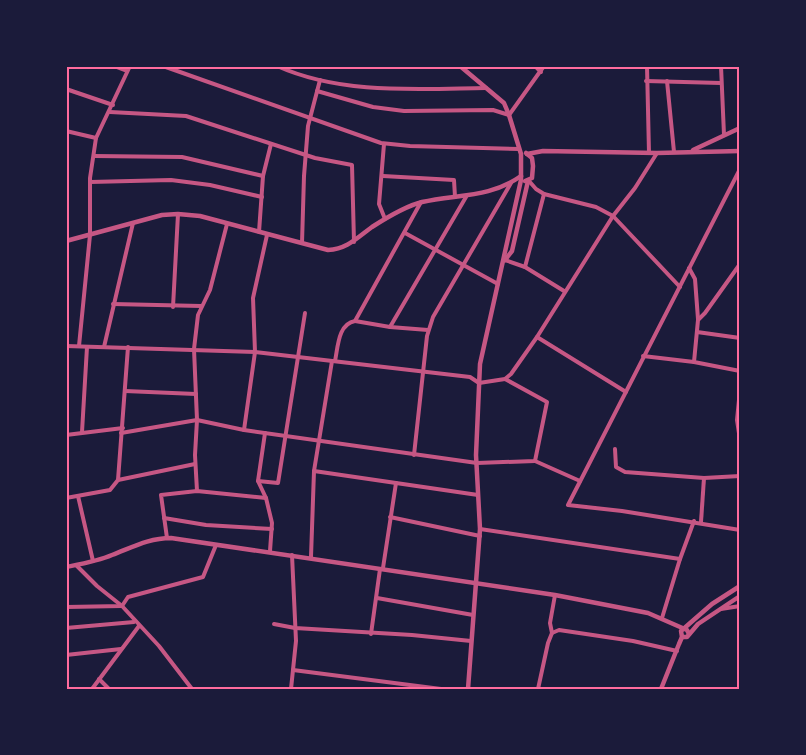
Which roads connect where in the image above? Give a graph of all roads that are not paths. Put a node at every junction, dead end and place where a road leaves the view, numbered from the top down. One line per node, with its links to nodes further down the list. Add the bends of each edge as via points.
1 (114, 66): 11 (street)
2 (130, 66): 11 (street)
3 (163, 66): 23 (street)
4 (277, 66): 10 (street)
5 (460, 66): 17 (street)
6 (535, 66): 12 (street)
7 (544, 66): 12 (street)
8 (647, 66): 14 (street)
9 (721, 66): 16 (street)
10 (283, 67): 13 (street)
11 (127, 71): 20 (street)
12 (541, 72): 22 (street)
13 (320, 80): 17 (street, via 387,90); 19 (street)
14 (645, 81): 15 (street); 34 (street)
15 (667, 81): 16 (street); 33 (street)
16 (721, 83): 26 (street)
17 (488, 88): 22 (street)
18 (66, 89): 20 (street)
19 (317, 91): 22 (street, via 373,107 404,111 493,110); 23 (street)
20 (113, 105): 21 (street)
21 (110, 112): 27 (street); 29 (street, via 186,116)
22 (510, 115): 32 (street)
23 (310, 119): 28 (street); 36 (street)
24 (740, 128): 26 (street)
25 (66, 131): 27 (street)
26 (724, 135): 30 (street)
27 (96, 138): 37 (street)
28 (384, 143): 32 (street); 41 (street)
29 (272, 144): 36 (street); 40 (street)
30 (691, 151): 31 (street); 33 (street)
31 (740, 151)
32 (520, 152): 38 (street); 42 (street)
33 (674, 152): 35 (street)
34 (648, 153): 35 (street); 38 (street, via 543,151)
35 (657, 153): 52 (street)
36 (305, 155): 61 (street, via 352,165); 62 (street)
37 (94, 156): 40 (street, via 182,157); 44 (street)
38 (529, 156): 43 (street, via 533,175)
39 (740, 169): 68 (street)
40 (263, 176): 47 (street)
41 (383, 176): 49 (street, via 454,180); 53 (street, via 379,204)
42 (521, 178): 43 (street); 45 (street); 64 (street)
43 (529, 181): 46 (street); 64 (street, via 512,251)
44 (90, 182): 47 (street, via 171,180); 58 (street)
45 (512, 183): 48 (street); 65 (street)
46 (544, 194): 52 (street, via 596,207); 67 (street)
47 (262, 197): 56 (street)
48 (466, 197): 49 (street); 63 (street)
49 (455, 198): 50 (street)
50 (421, 202): 53 (street); 57 (street)
51 (178, 213): 54 (street); 55 (street); 74 (street)
52 (613, 216): 70 (street); 71 (street)
53 (385, 219): 61 (street)
54 (133, 223): 58 (street); 72 (street)
55 (227, 224): 56 (street); 73 (street, via 210,290)
56 (259, 233): 59 (street)
57 (405, 233): 63 (street); 77 (street)
58 (90, 235): 60 (street); 84 (street)
59 (267, 235): 62 (street); 89 (street, via 253,298)
60 (66, 241)
61 (354, 242): 62 (street, via 328,250)
62 (302, 244)
63 (434, 249): 65 (street); 78 (street)
64 (505, 260): 67 (street); 69 (street)
65 (462, 264): 69 (street); 79 (street)
66 (740, 264): 76 (street)
67 (525, 267): 71 (street)
68 (689, 268): 70 (street); 76 (street, via 695,279)
69 (498, 284): 97 (street)
70 (680, 287): 90 (street)
71 (564, 291): 81 (street)
72 (113, 304): 74 (street); 86 (street)
73 (201, 306): 74 (street); 88 (street)
74 (173, 307)
75 (305, 313): 91 (street)
76 (698, 320): 80 (street)
77 (355, 321): 78 (street); 92 (street, via 343,329)
78 (390, 327): 79 (street)
79 (428, 330): 95 (street)
80 (697, 332): 82 (street); 93 (street)
81 (537, 337): 96 (street); 100 (street)
82 (740, 338)
83 (66, 346): 84 (street)
84 (79, 346): 85 (street)
85 (87, 347): 86 (street); 105 (street)
86 (104, 347): 87 (street)
87 (128, 347): 88 (street); 99 (street)
88 (194, 349): 89 (street); 101 (street)
89 (255, 352): 91 (street); 104 (street)
90 (643, 356): 93 (street); 100 (street)
91 (299, 357): 92 (street); 108 (street)
92 (333, 361): 95 (street); 110 (street)
93 (694, 362): 94 (street)
94 (740, 371)
95 (423, 372): 97 (street, via 470,378); 112 (street)
96 (505, 379): 97 (street); 113 (street, via 547,402)
97 (479, 383): 114 (street)
98 (740, 390): 109 (street)
99 (125, 391): 101 (street); 103 (street)
100 (626, 392): 121 (street)
101 (196, 394): 102 (street)
102 (197, 420): 103 (street); 104 (street); 115 (street)
103 (122, 430): 105 (street); 119 (street)
104 (244, 430): 106 (street)
105 (82, 432): 107 (street)
106 (265, 434): 108 (street); 120 (street)
107 (66, 435)
108 (285, 436): 110 (street); 120 (street, via 278,483)
109 (740, 440)
110 (319, 441): 112 (street); 116 (street)
111 (615, 449): 118 (street, via 616,467 625,472)
112 (414, 455): 114 (street)
113 (535, 461): 114 (street); 121 (street)
114 (477, 463): 124 (street)
115 (195, 464): 119 (street); 123 (street)
116 (314, 471): 122 (street); 140 (street)
117 (740, 476): 118 (street)
118 (704, 478): 131 (street)
119 (118, 480): 125 (street, via 110,490)
120 (258, 481): 127 (street)
121 (580, 481): 130 (street, via 568,505)
122 (396, 483): 124 (street); 128 (street)
123 (197, 491): 127 (street); 129 (street, via 161,495)
124 (479, 495): 133 (street)
125 (78, 496): 126 (street); 142 (street)
126 (66, 498)
127 (266, 498): 132 (street)
128 (390, 517): 135 (street); 145 (street)
129 (164, 518): 132 (street); 136 (street)
130 (694, 521): 131 (street); 141 (street)
131 (700, 522): 134 (street)
132 (272, 529): 138 (street)
133 (480, 529): 135 (street); 141 (street)
134 (740, 530)
135 (480, 536): 146 (street)
136 (167, 538): 137 (street); 142 (street, via 141,542)
137 (216, 545): 138 (street); 151 (street, via 203,578 128,597)
138 (270, 551): 139 (street)
139 (292, 555): 140 (street); 162 (street)
140 (311, 557): 145 (street)
141 (680, 559): 156 (street)
142 (93, 561): 143 (street)
143 (76, 565): 144 (street); 151 (street)
144 (66, 567)
145 (381, 568): 146 (street); 150 (street)
146 (475, 583): 148 (street); 155 (street)
147 (740, 586): 163 (street)
148 (555, 595): 156 (street); 164 (street)
149 (740, 596): 154 (street)
150 (377, 598): 155 (street); 165 (street)
151 (122, 606): 153 (street); 157 (street)
152 (740, 606): 154 (street)
153 (66, 607)
154 (720, 610): 166 (street)
155 (473, 615): 168 (street)
156 (662, 618): 158 (street)
157 (135, 622): 160 (street); 161 (street)
158 (673, 623): 163 (street); 167 (street)
159 (274, 624): 162 (street)
160 (139, 626): 169 (street); 176 (street)
161 (66, 628)
162 (295, 628): 165 (street); 172 (street)
163 (684, 629): 166 (street); 167 (street)
164 (552, 633): 170 (street, via 559,630); 180 (street)
165 (371, 634): 168 (street)
166 (689, 634): 167 (street)
167 (681, 636): 170 (street)
168 (471, 641): 179 (street)
169 (122, 649): 171 (street); 173 (street)
170 (677, 651): 181 (street)
171 (66, 655)
172 (293, 670): 177 (street); 178 (street)
173 (99, 679): 174 (street); 175 (street)
174 (92, 689)
175 (109, 689)
176 (192, 689)
177 (291, 689)
178 (441, 689)
179 (468, 689)
180 (538, 689)
181 (661, 689)

